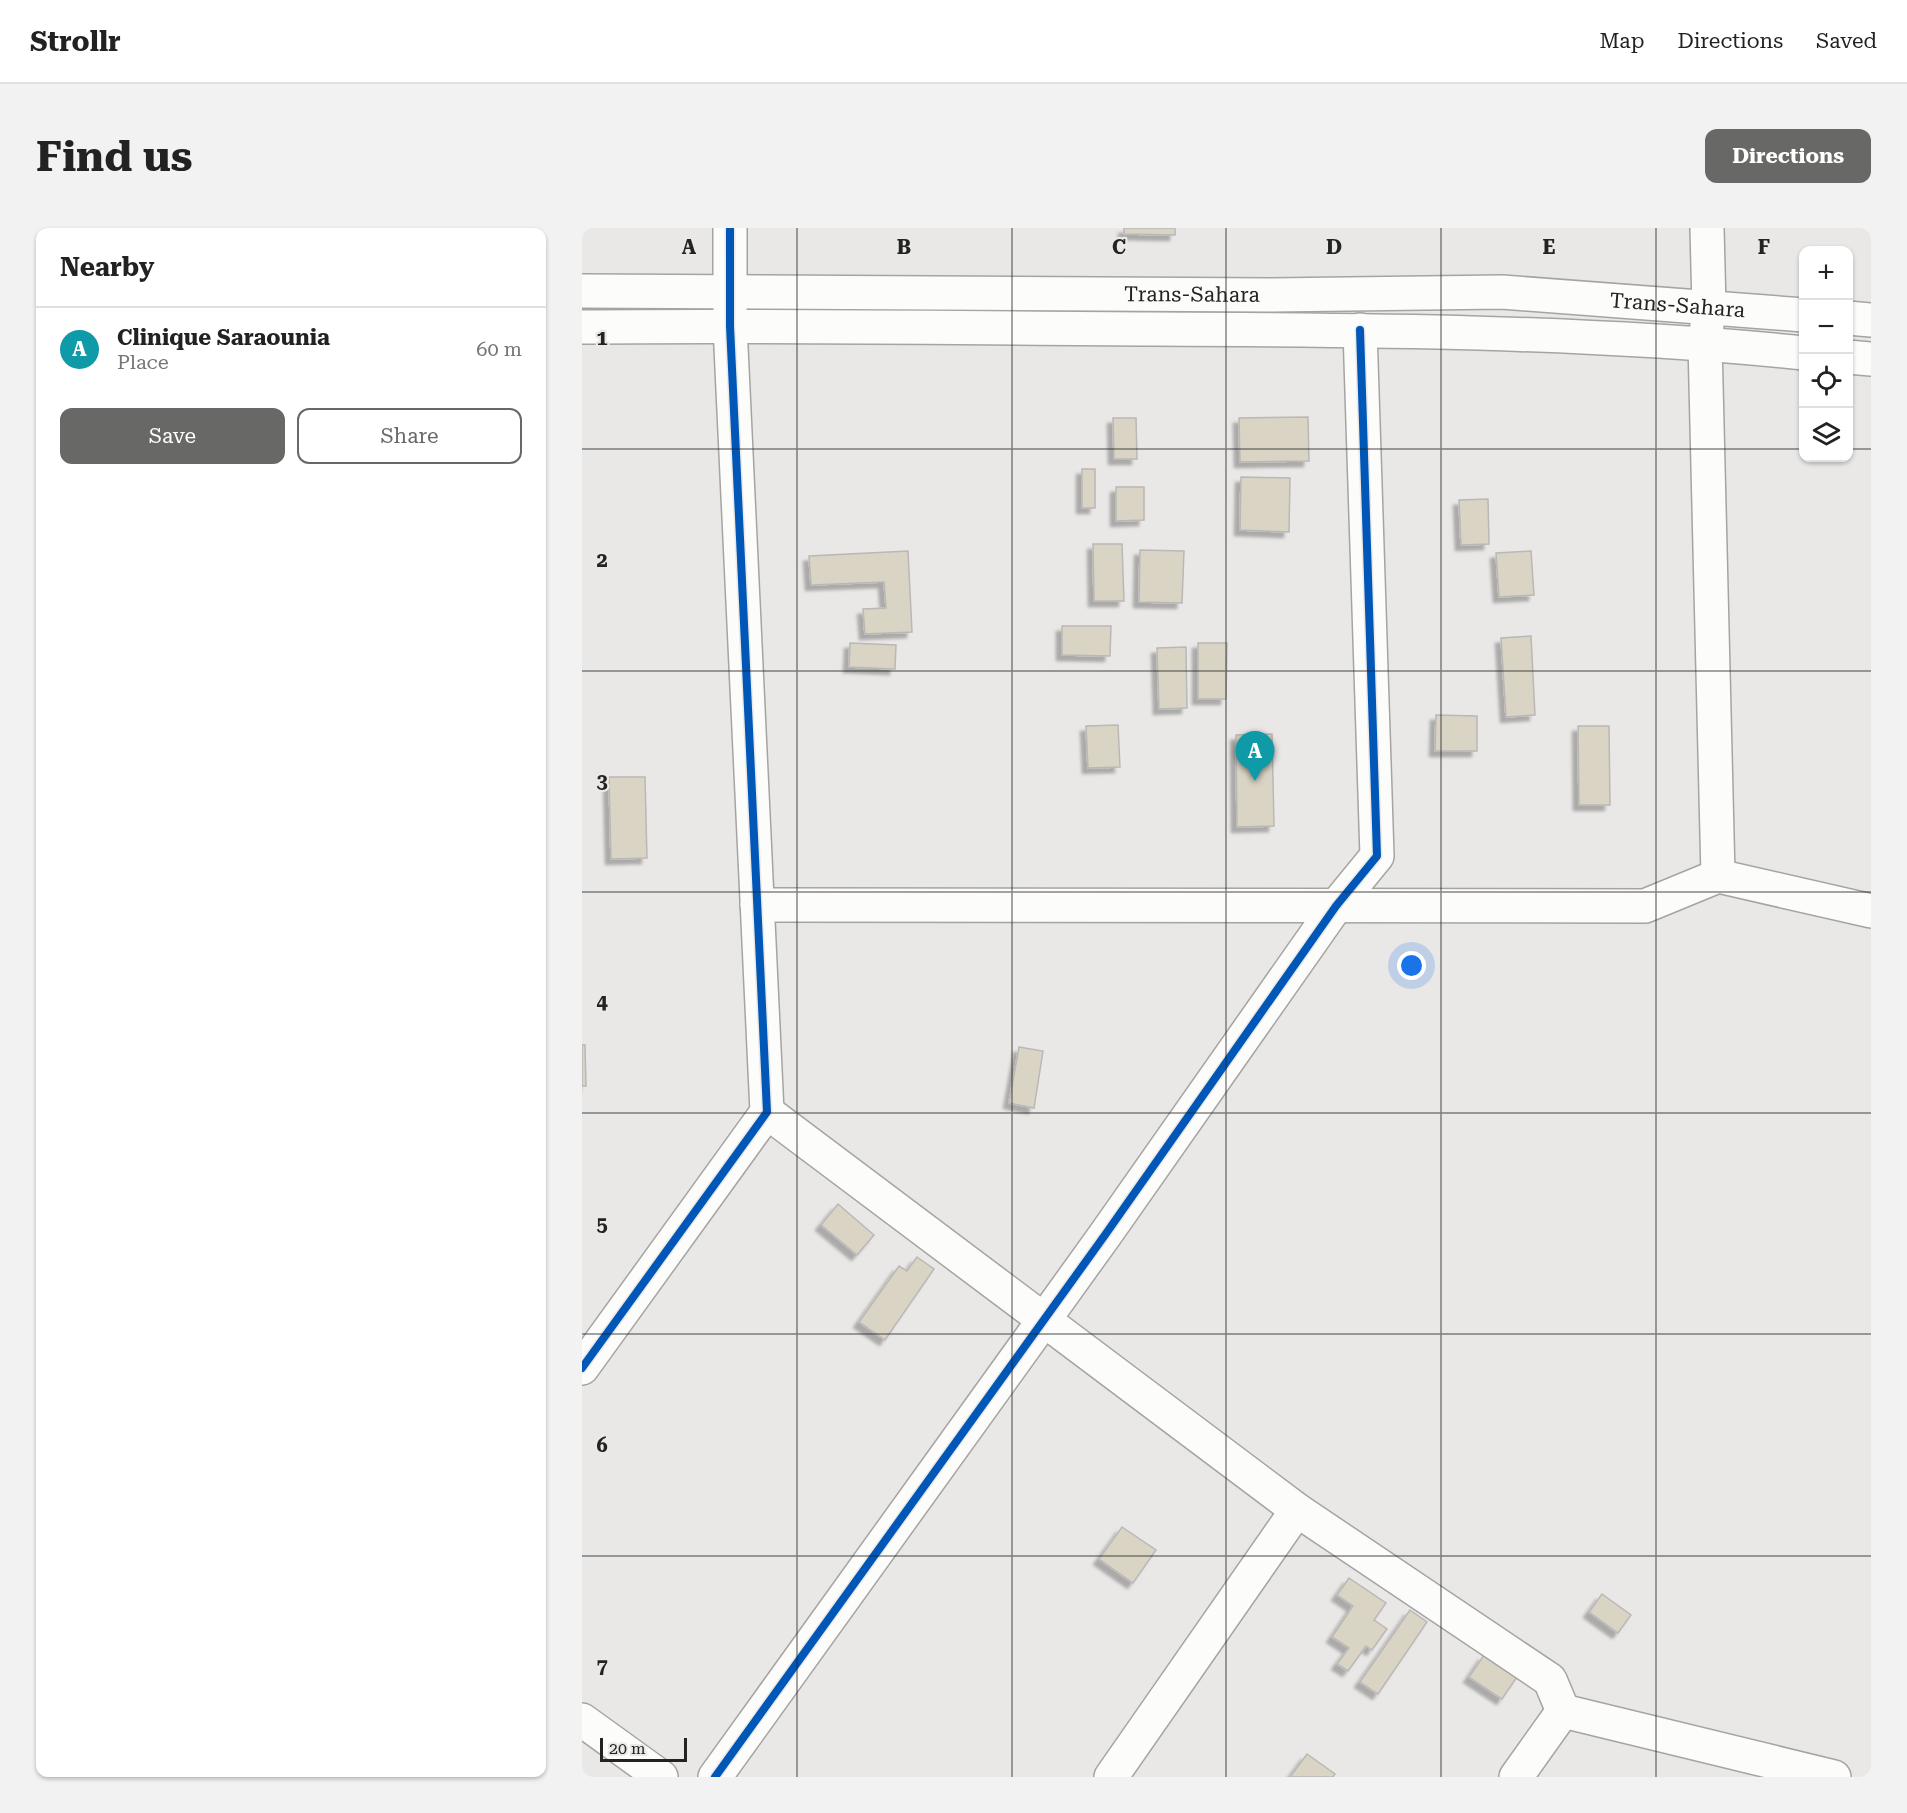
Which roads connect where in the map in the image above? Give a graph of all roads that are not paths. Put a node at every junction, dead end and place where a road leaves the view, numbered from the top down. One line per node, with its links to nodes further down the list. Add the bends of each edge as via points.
1 (730, 228): 4 (street)
2 (1707, 228): 7 (street)
3 (582, 291): 4 (street, Trans-Sahara)
4 (730, 291): 5 (street, Trans-Sahara); 11 (street)
5 (1055, 293): 6 (street, Trans-Sahara); 13 (street)
6 (1271, 295): 7 (street, Trans-Sahara, via 1502,292); 14 (street)
7 (1709, 307): 8 (street, Trans-Sahara); 16 (street)
8 (1799, 315)
9 (1853, 318): 10 (street)
10 (1871, 320)
11 (730, 326): 12 (street, Trans-Sahara); 13 (street, Trans-Sahara); 21 (street)
12 (582, 327)
13 (1055, 328): 14 (street, Trans-Sahara)
14 (1270, 329): 15 (street, Trans-Sahara)
15 (1360, 330): 16 (street, Trans-Sahara); 22 (street, via 1377,856)
16 (1704, 343): 17 (street, Trans-Sahara); 20 (street)
17 (1799, 353)
18 (1853, 357): 19 (street)
19 (1871, 359)
20 (1718, 876): 22 (street, via 1646,906); 23 (street)
21 (757, 905): 22 (street); 24 (street)
22 (1336, 906): 25 (street)
23 (1871, 911)
24 (767, 1112): 25 (street); 26 (street)
25 (1044, 1320): 27 (street); 31 (street)
26 (582, 1368)
27 (1297, 1510): 28 (street, via 1550,1680); 32 (street)
28 (1563, 1711): 33 (street); 34 (street)
29 (582, 1720): 30 (street)
30 (661, 1777)
31 (715, 1777)
32 (1111, 1777)
33 (1516, 1777)
34 (1834, 1777)

